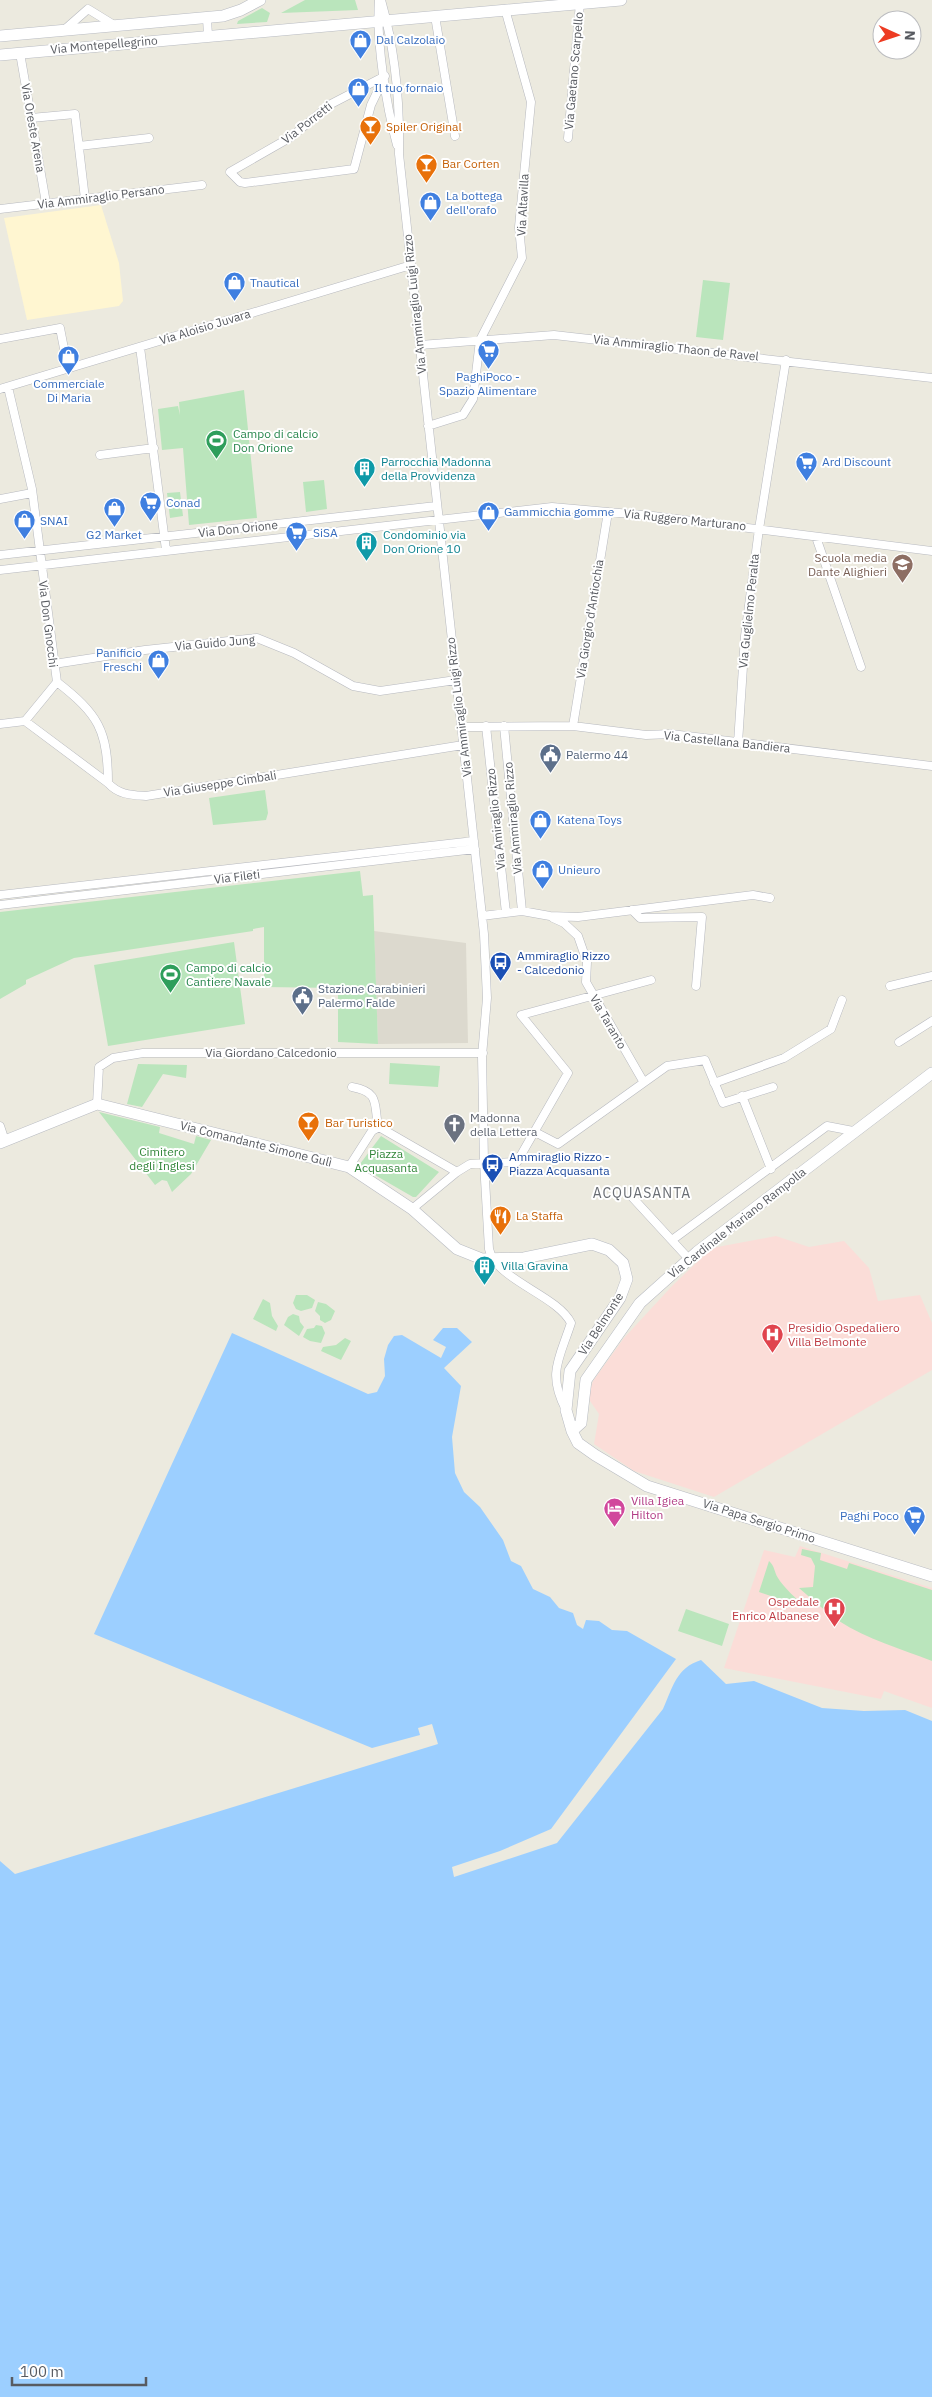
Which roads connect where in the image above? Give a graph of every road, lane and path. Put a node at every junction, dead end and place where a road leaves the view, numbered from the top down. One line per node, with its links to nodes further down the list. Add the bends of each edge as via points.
1 (90, 0): 6 (street)
2 (260, 0): 9 (street, Via Montepellegrino, via 231,14)
3 (380, 0): 10 (street)
4 (621, 0): 5 (street, Via Montepellegrino)
5 (580, 3): 7 (street, Via Montepellegrino); 21 (street, Via Gaetano Scarpello)
6 (88, 9): 11 (street); 12 (street)
7 (505, 9): 8 (street, Via Montepellegrino); 30 (street, Via Altavilla, via 531,102 519,227 522,258)
8 (435, 16): 10 (street, Via Montepellegrino); 19 (street)
9 (207, 18): 11 (street, Via Montepellegrino); 14 (street)
10 (383, 21): 14 (street, Via Montepellegrino); 17 (street, Via Ammiraglio Luigi Rizzo); 23 (street, Via Ammiraglio Luigi Rizzo, via 400,120)
11 (115, 26): 12 (street, Via Montepellegrino)
12 (63, 31): 13 (street, Via Montepellegrino)
13 (0, 36)
14 (208, 36): 15 (street, Via Montepellegrino)
15 (20, 53): 16 (street, Via Montepellegrino); 18 (street, Via Oreste Arena)
16 (0, 55)
17 (385, 76): 17 (street, Via Porretti, via 371,106 354,169 245,183 230,172 291,138 332,104); 23 (street, Via Ammiraglio Luigi Rizzo, via 390,121)
18 (32, 118): 22 (street, via 75,114); 26 (street, Via Oreste Arena)
19 (455, 136)
20 (149, 138): 22 (street)
21 (568, 138)
22 (79, 146): 25 (street)
23 (399, 154): 28 (street, Via Ammiraglio Luigi Rizzo)
24 (202, 185): 25 (street, Via Ammiraglio Persano)
25 (85, 198): 26 (street, Via Ammiraglio Persano)
26 (46, 203): 27 (street, Via Ammiraglio Persano)
27 (0, 209)
28 (411, 265): 31 (street, Via Ammiraglio Luigi Rizzo); 32 (street, Via Aloisio Juvara)
29 (0, 339): 34 (street, via 60,328)
30 (480, 340): 31 (street, Via Ammiraglio Thaon de Ravel); 33 (street, Via Ammiraglio Thaon de Ravel, via 554,335); 37 (street, Via Altavilla, via 473,399 463,415)
31 (420, 345): 37 (street, Via Ammiraglio Luigi Rizzo)
32 (140, 347): 34 (street, Via Aloisio Juvara); 38 (street)
33 (786, 360): 35 (street, Via Ammiraglio Thaon de Ravel); 45 (street, Via Guglielmo Peralta)
34 (68, 369): 36 (street, Via Aloisio Juvara)
35 (932, 378)
36 (4, 388): 40 (street)
37 (428, 426): 42 (street, Via Ammiraglio Luigi Rizzo)
38 (154, 448): 39 (street); 46 (street)
39 (100, 455)
40 (32, 493): 41 (street); 49 (street)
41 (0, 499)
42 (436, 506): 44 (street, Via Ammiraglio Luigi Rizzo); 46 (street, Via Don Orione)
43 (608, 512): 44 (street, Via Ruggero Marturano, via 552,507); 45 (street, Via Ruggero Marturano); 62 (street, Via Giorgio d'Antiochia)
44 (438, 520): 48 (street, Via Don Orione); 56 (street, Via Ammiraglio Luigi Rizzo)
45 (759, 529): 47 (street, Via Ruggero Marturano); 64 (street, Via Guglielmo Peralta, via 744,636)
46 (164, 537): 48 (street); 49 (street, Via Don Orione)
47 (816, 537): 50 (street, Via Ruggero Marturano); 55 (street)
48 (166, 550): 52 (street, Via Don Orione)
49 (39, 551): 51 (street, Via Don Orione); 52 (street)
50 (932, 551)
51 (0, 555)
52 (41, 565): 53 (street, Via Don Orione); 54 (street, Via Don Gnocchi)
53 (0, 570)
54 (54, 664): 56 (street, Via Guido Jung, via 128,652 257,638 294,653 352,686 380,691); 57 (street, Via Don Gnocchi)
55 (861, 667)
56 (456, 680): 63 (street, Via Ammiraglio Luigi Rizzo)
57 (57, 682): 58 (street); 67 (street, via 84,703 103,732 108,756)
58 (25, 721): 59 (street); 67 (street, Via Giuseppe Cimbali)
59 (0, 724)
60 (486, 726): 61 (street, Via Castellana Bandiera); 63 (street, Via Castellana Bandiera); 75 (street, Via Amiraglio Rizzo)
61 (504, 726): 62 (street, Via Castellana Bandiera); 74 (street, Via Ammiraglio Rizzo)
62 (573, 726): 64 (street, Via Castellana Bandiera)
63 (462, 727): 65 (street, Via Ammiraglio Luigi Rizzo)
64 (738, 743): 66 (street, Via Castellana Bandiera)
65 (464, 745): 67 (street, Via Giuseppe Cimbali, via 146,796 127,795); 68 (street, Via Ammiraglio Luigi Rizzo)
66 (932, 766)
67 (108, 783)
68 (474, 841): 69 (street, Via Ammiraglio Luigi Rizzo); 70 (street, Via Fileti)
69 (475, 849): 72 (street, Via Fileti); 76 (street, Via Ammiraglio Luigi Rizzo)
70 (0, 895)
71 (770, 898): 73 (street, via 752,895)
72 (0, 905)
73 (632, 910): 77 (street, via 578,917); 80 (street, via 640,918 702,917)
74 (522, 911): 75 (street); 77 (street)
75 (506, 913): 76 (street)
76 (482, 916): 86 (street, Via Ammiraglio Luigi Rizzo, via 487,998)
77 (550, 916): 82 (street, Via Taranto, via 578,936 587,962 586,982)
78 (932, 976): 81 (street)
79 (651, 980): 82 (street)
80 (696, 986)
81 (890, 986)
82 (593, 995): 88 (street, Via Taranto); 96 (street, via 521,1015 568,1073)
83 (842, 1000): 89 (street, via 831,1029 784,1058)
84 (932, 1021): 85 (street)
85 (899, 1042)
86 (483, 1053): 93 (street, Via Giordano Calcedonio, via 143,1053 113,1058 100,1067); 99 (street, Via Ammiraglio Luigi Rizzo)
87 (932, 1073): 97 (street, Via Cardinale Mariano Rampolla)
88 (643, 1081): 89 (street, via 667,1066 704,1060); 96 (street, via 558,1144)
89 (714, 1083): 92 (street, via 723,1102)
90 (352, 1087): 95 (street, via 368,1090 374,1098)
91 (773, 1087): 92 (street)
92 (742, 1096): 101 (street)
93 (97, 1104): 98 (street); 100 (street, Via Comandante Simone Gulì)
94 (0, 1126): 98 (street)
95 (378, 1127): 100 (street, via 372,1131); 102 (street)
96 (535, 1132): 99 (street, via 517,1162)
97 (853, 1132): 101 (street, via 827,1126); 106 (street, Via Cardinale Mariano Rampolla)
98 (2, 1142)
99 (484, 1162): 102 (street, via 470,1164); 107 (street, Via Ammiraglio Luigi Rizzo, via 487,1233)
100 (349, 1167): 104 (street, Via Comandante Simone Gulì)
101 (771, 1169): 105 (street)
102 (457, 1172): 104 (street)
103 (632, 1197): 105 (street)
104 (412, 1209): 107 (street, Via Comandante Simone Gulì, via 457,1249)
105 (672, 1240): 106 (street)
106 (689, 1259): 109 (street, Via Cardinale Mariano Rampolla, via 640,1303 586,1380 581,1423)
107 (493, 1260): 108 (street, via 566,1314 571,1323 555,1374 556,1392); 108 (street, Via Belmonte, via 524,1258 592,1244 609,1250 624,1263 627,1280 620,1298 570,1372)
108 (566, 1410): 109 (street, Via Belmonte)
109 (572, 1431): 110 (street, Via Papa Sergio Primo, via 578,1443 595,1456 647,1486)
110 (932, 1576)

